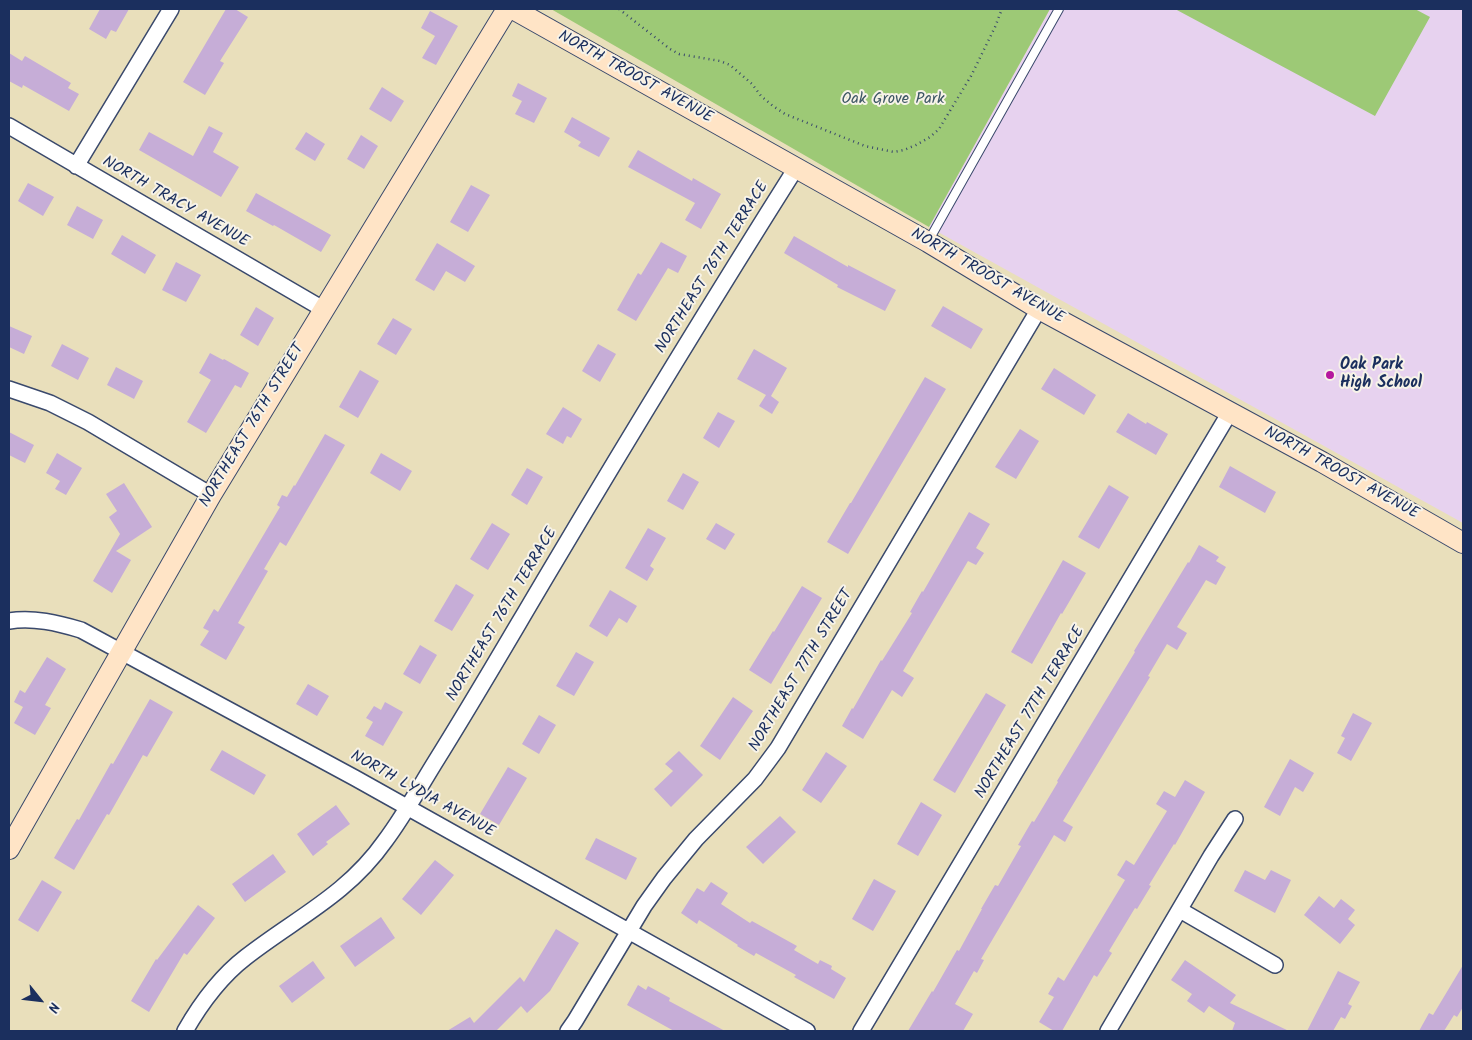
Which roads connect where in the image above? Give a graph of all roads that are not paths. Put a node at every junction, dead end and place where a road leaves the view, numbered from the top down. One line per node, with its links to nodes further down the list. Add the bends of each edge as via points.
1 (171, 9): 6 (street)
2 (507, 9): 10 (street, NORTHEAST 76TH STREET)
3 (513, 9): 7 (street, NORTH TROOST AVENUE)
4 (1058, 9): 8 (lane)
5 (9, 126): 6 (street, NORTH TRACY AVENUE)
6 (76, 166): 10 (street, NORTH TRACY AVENUE)
7 (796, 168): 8 (street, NORTH TROOST AVENUE); 17 (street, NORTHEAST 76TH TERRACE, via 634,428)
8 (928, 242): 9 (street, NORTH TROOST AVENUE)
9 (1039, 309): 12 (street, NORTH TROOST AVENUE); 21 (street, NORTHEAST 77TH STREET, via 778,748 755,779 669,871)
10 (323, 310): 13 (street, NORTHEAST 76TH STREET)
11 (9, 389): 13 (street, via 50,403 88,422)
12 (1230, 412): 14 (street, NORTH TROOST AVENUE); 26 (street, NORTHEAST 77TH TERRACE)
13 (211, 495): 16 (street, NORTHEAST 76TH STREET)
14 (1463, 543)
15 (9, 621): 16 (street, NORTH LYDIA AVENUE, via 36,620 81,630)
16 (121, 652): 17 (street, NORTH LYDIA AVENUE); 19 (street, NORTHEAST 76TH STREET)
17 (407, 807): 21 (street, NORTH LYDIA AVENUE); 23 (street, NORTHEAST 76TH TERRACE, via 387,840 355,878 245,958 220,982)
18 (1235, 819): 20 (street)
19 (9, 849)
20 (1180, 910): 22 (street); 27 (street)
21 (629, 931): 24 (street, NORTHEAST 77TH STREET); 25 (street, NORTH LYDIA AVENUE)
22 (1276, 965)
23 (185, 1031)
24 (568, 1031)
25 (807, 1031)
26 (861, 1031)
27 (1108, 1031)

